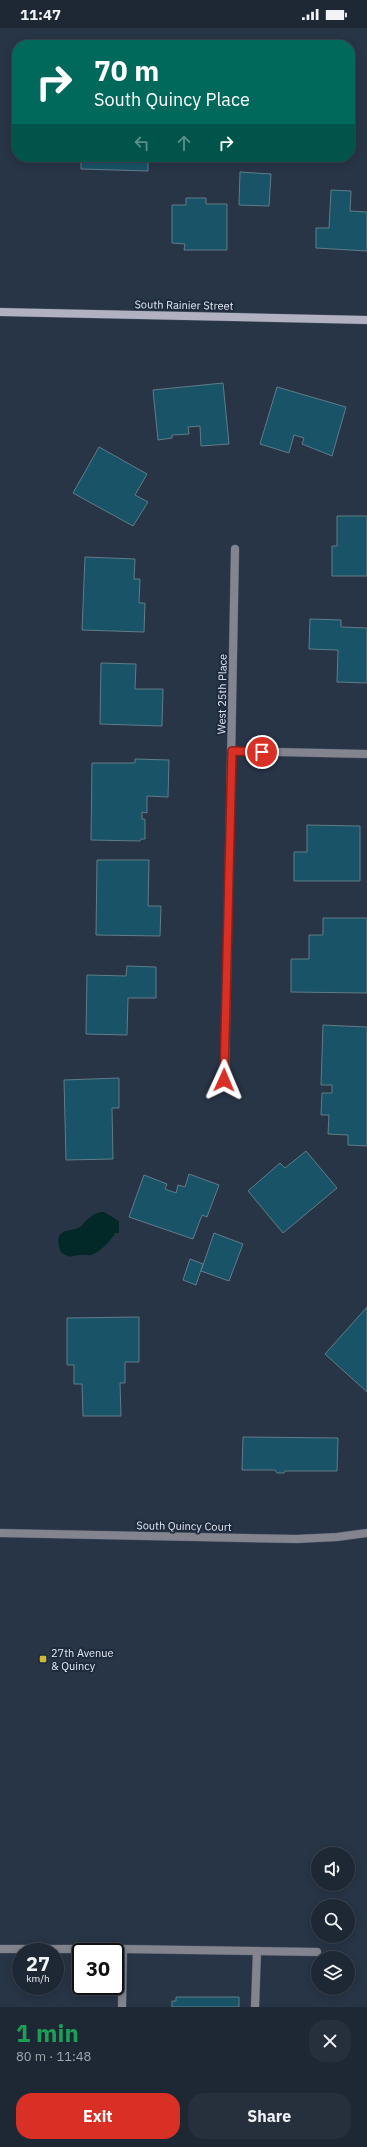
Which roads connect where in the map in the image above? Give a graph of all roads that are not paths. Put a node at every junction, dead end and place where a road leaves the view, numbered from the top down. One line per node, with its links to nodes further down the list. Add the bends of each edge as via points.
1 (0, 312): 2 (street, South Rainier Street)
2 (367, 320)
3 (235, 549): 4 (street, West 25th Place)
4 (232, 751): 5 (street); 6 (street, West 25th Place)
5 (367, 754)
6 (224, 1080)
7 (0, 1533): 8 (street, South Quincy Court, via 297,1539 337,1538)
8 (367, 1533)
9 (0, 1949): 10 (street)
10 (72, 1949)
11 (124, 1949): 12 (street)
12 (257, 1951): 13 (street); 16 (street)
13 (311, 1952)
14 (122, 1995): 15 (street)
15 (122, 2007)
16 (255, 2007)

